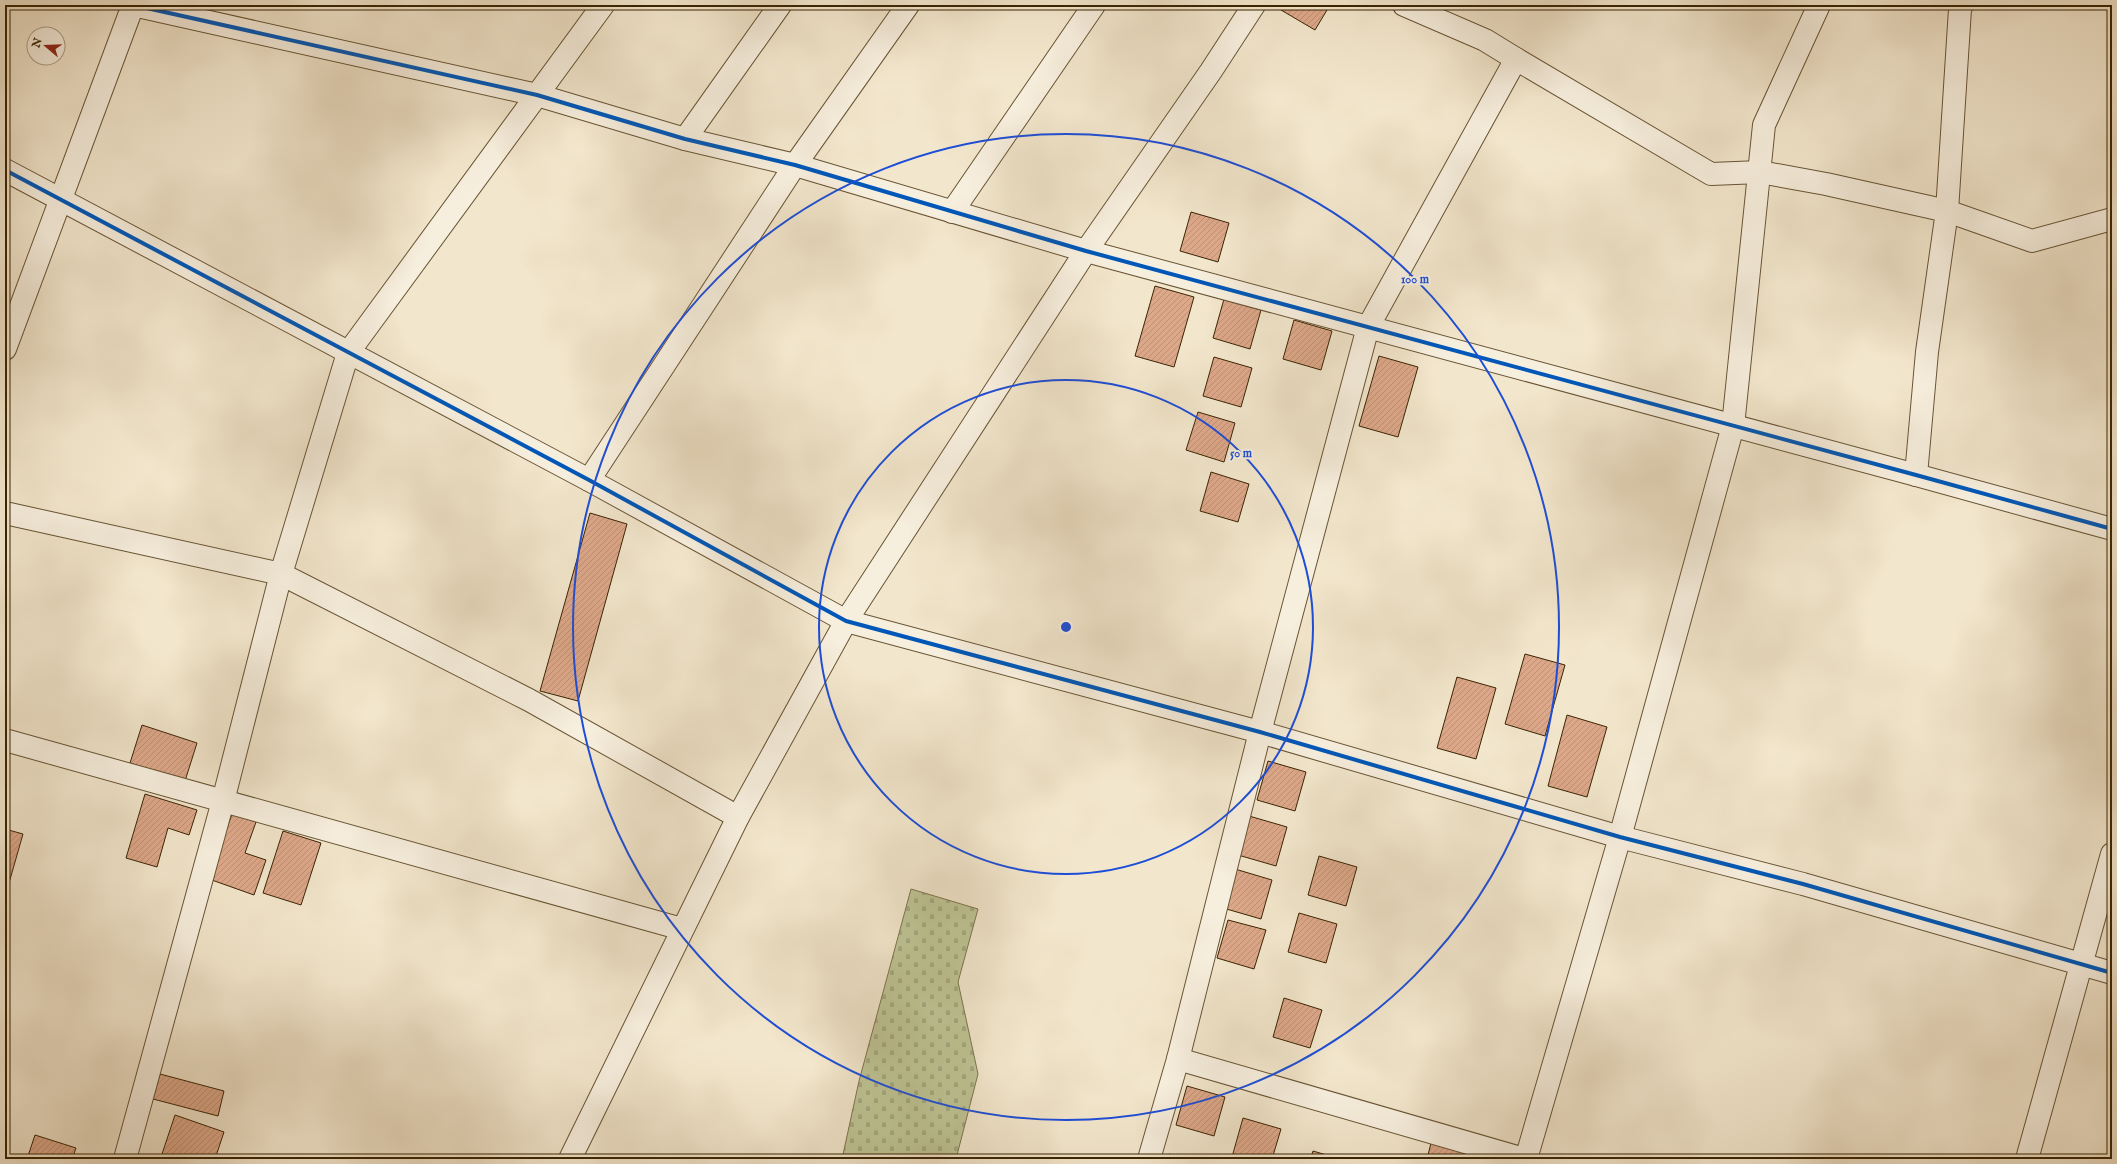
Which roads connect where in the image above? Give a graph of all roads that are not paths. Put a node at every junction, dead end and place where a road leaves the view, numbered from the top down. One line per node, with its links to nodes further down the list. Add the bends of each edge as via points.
1 (133, 5): 11 (street); 16 (street)
2 (603, 5): 11 (street)
3 (780, 5): 12 (street)
4 (908, 5): 13 (street)
5 (1094, 5): 18 (street)
6 (1254, 5): 20 (street, via 1212,71)
7 (1404, 5): 10 (street, via 1486,40)
8 (1820, 5): 15 (street, via 1764,124)
9 (1962, 5): 17 (street)
10 (1516, 59): 15 (street, via 1711,174); 21 (street)
11 (537, 95): 12 (street); 23 (street)
12 (685, 139): 13 (street)
13 (795, 164): 18 (street); 26 (street)
14 (5, 170): 16 (street)
15 (1760, 172): 17 (street); 24 (street)
16 (60, 199): 22 (street); 23 (street)
17 (1947, 211): 19 (street, via 2032,241); 25 (street, via 1927,352)
18 (952, 212): 20 (street)
19 (2112, 219)
20 (1086, 252): 21 (street); 30 (street)
21 (1368, 327): 24 (street); 31 (street)
22 (5, 346)
23 (348, 353): 26 (street); 29 (street)
24 (1734, 426): 25 (street); 35 (street)
25 (1916, 475): 28 (street)
26 (589, 480): 30 (street)
27 (5, 513): 29 (street)
28 (2112, 530)
29 (281, 574): 33 (street); 34 (street, via 529,700)
30 (846, 621): 31 (street); 34 (street)
31 (1260, 732): 35 (street); 40 (street)
32 (5, 740): 33 (street)
33 (223, 801): 37 (street); 41 (street)
34 (738, 817): 37 (street)
35 (1620, 838): 38 (street, via 1803,884); 44 (street)
36 (2112, 854): 38 (street)
37 (682, 929): 42 (street)
38 (2081, 965): 39 (street); 45 (street)
39 (2112, 974)
40 (1178, 1059): 43 (street); 44 (street)
41 (125, 1159)
42 (570, 1159)
43 (1149, 1159)
44 (1525, 1159)
45 (2027, 1159)

